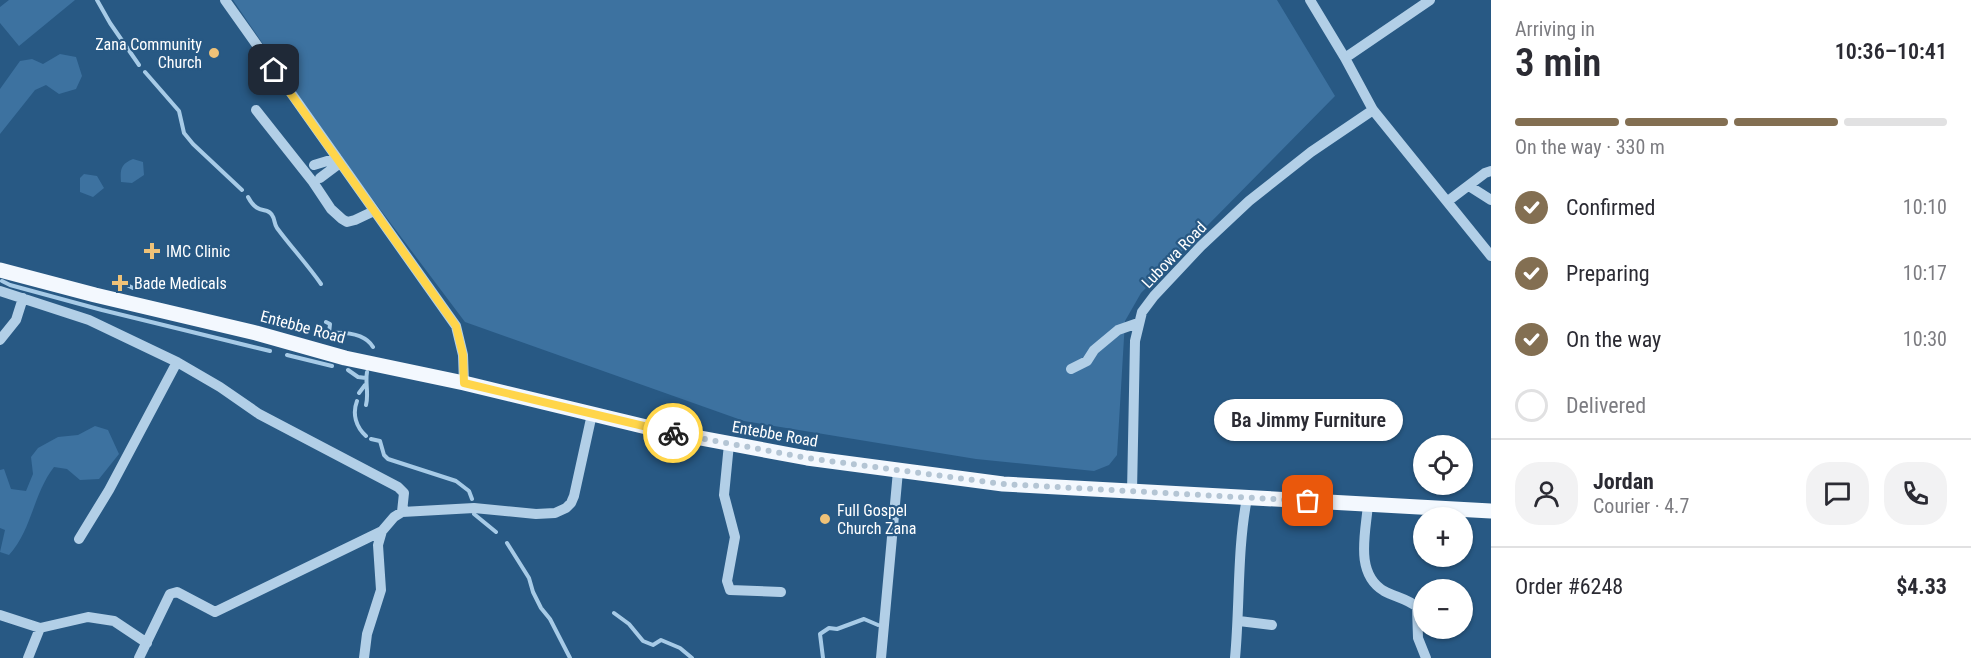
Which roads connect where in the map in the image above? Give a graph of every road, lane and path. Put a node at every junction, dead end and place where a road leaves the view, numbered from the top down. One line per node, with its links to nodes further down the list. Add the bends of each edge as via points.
1 (225, 0): 7 (street)
2 (1310, 0): 4 (street)
3 (1425, 1): 4 (street)
4 (1345, 58): 6 (street)
5 (256, 110): 14 (street, via 342,219 356,220)
6 (1372, 110): 13 (street); 19 (street, Lubowa Road, via 1249,201 1154,296)
7 (338, 161): 8 (street); 10 (street); 14 (street)
8 (314, 165)
9 (1491, 171): 11 (street)
10 (320, 178)
11 (1469, 186): 12 (street); 13 (street)
12 (1491, 200)
13 (1448, 201): 15 (street)
14 (374, 211): 23 (street, via 456,326)
15 (1491, 256)
16 (0, 270): 23 (main road, Entebbe Road)
17 (0, 291): 18 (street)
18 (23, 298): 20 (street, via 16,320); 21 (street, via 89,320)
19 (1138, 323): 22 (street, via 1118,330 1087,361); 27 (street, Lubowa Road)
20 (0, 340)
21 (177, 362): 31 (street, via 258,414 399,487 404,493); 33 (street)
22 (1071, 369)
23 (464, 383): 24 (main road, Entebbe Road)
24 (592, 414): 25 (main road, Entebbe Road); 31 (street, via 574,496 561,510 536,513 474,508)
25 (729, 444): 26 (main road, Entebbe Road); 34 (street, via 724,495 735,537 727,581 730,590)
26 (898, 471): 27 (main road, Entebbe Road, via 1003,484); 43 (street)
27 (1132, 492): 28 (main road, Entebbe Road)
28 (1247, 498): 29 (main road, Entebbe Road); 36 (street)
29 (1368, 504): 30 (main road, Entebbe Road); 45 (street, via 1364,554 1368,573 1384,591 1417,608 1418,638)
30 (1489, 508)
31 (402, 512): 32 (street)
32 (382, 531): 39 (street, via 216,612 177,592 170,594); 42 (street, via 378,556 381,590)
33 (79, 539)
34 (781, 592)
35 (0, 615): 38 (street)
36 (1239, 621): 37 (street); 44 (street)
37 (1272, 625)
38 (40, 628): 39 (street, via 88,617 114,621); 40 (street)
39 (147, 643): 41 (street)
40 (28, 658)
41 (138, 658)
42 (364, 658)
43 (881, 658)
44 (1234, 658)
45 (1426, 658)

